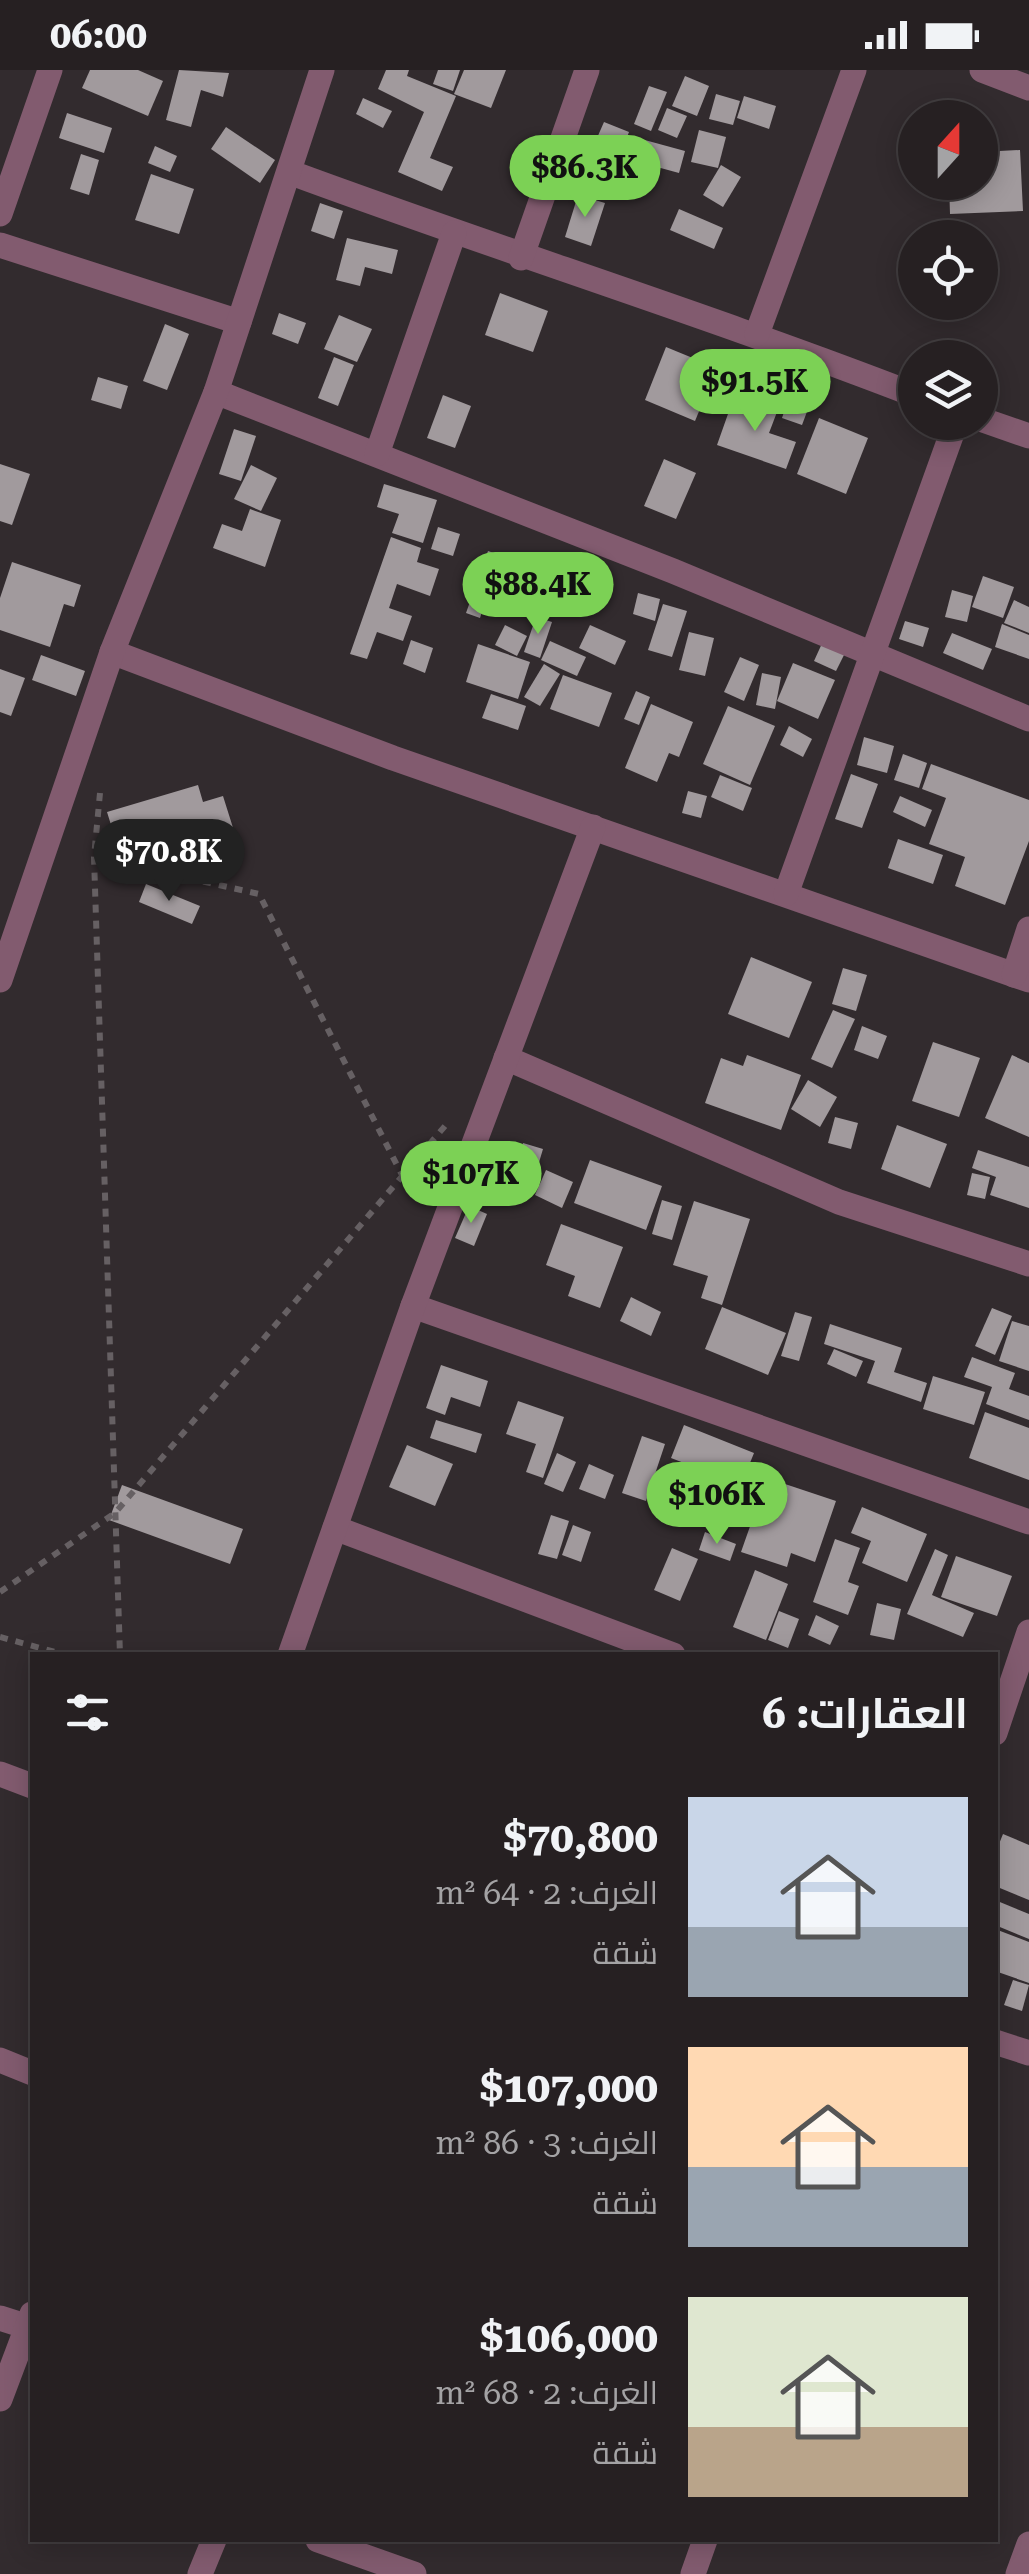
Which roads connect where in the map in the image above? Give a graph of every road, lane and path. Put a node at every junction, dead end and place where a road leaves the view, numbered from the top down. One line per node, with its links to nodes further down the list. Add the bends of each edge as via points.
1 (50, 70): 8 (street)
2 (322, 70): 7 (street)
3 (587, 70): 11 (street)
4 (854, 70): 13 (street)
5 (982, 70): 6 (street)
6 (1029, 88)
7 (289, 172): 9 (street); 12 (street)
8 (0, 214)
9 (454, 233): 11 (street); 19 (street)
10 (0, 244): 12 (street)
11 (521, 258): 13 (street)
12 (239, 322): 15 (street)
13 (758, 334): 14 (street)
14 (898, 388)
15 (216, 392): 19 (street); 20 (street)
16 (998, 425): 17 (street)
17 (1029, 436)
18 (950, 440): 21 (street)
19 (377, 454): 21 (street)
20 (112, 652): 24 (street); 28 (street)
21 (872, 655): 22 (street); 26 (street)
22 (1029, 720)
23 (100, 782): 25 (path)
24 (594, 826): 26 (street); 30 (street)
25 (94, 857): 32 (path, via 258,894); 35 (path)
26 (786, 894): 29 (street)
27 (1029, 928): 29 (street)
28 (1, 976)
29 (1022, 977)
30 (506, 1058): 33 (street, via 839,1202); 34 (street)
31 (454, 1116): 32 (path)
32 (402, 1175): 35 (path)
33 (1029, 1264)
34 (413, 1306): 36 (street); 37 (street)
35 (115, 1513): 38 (path); 42 (path)
36 (1029, 1522)
37 (334, 1528): 43 (street); 44 (street)
38 (0, 1592)
39 (1029, 1632): 45 (street)
40 (0, 1637): 41 (path)
41 (55, 1652)
42 (120, 1652)
43 (291, 1652)
44 (665, 1652)
45 (998, 1724)
46 (0, 1774): 47 (street)
47 (30, 1785)
48 (998, 2043): 49 (street)
49 (1029, 2053)
50 (0, 2060): 51 (street)
51 (30, 2072)
52 (0, 2318): 53 (street)
53 (30, 2321): 54 (street)
54 (0, 2399)
55 (213, 2542): 59 (street)
56 (324, 2542): 60 (street)
57 (704, 2542): 61 (street)
58 (1028, 2548): 62 (street)
59 (200, 2574)
60 (414, 2574)
61 (693, 2574)
62 (1018, 2574)

